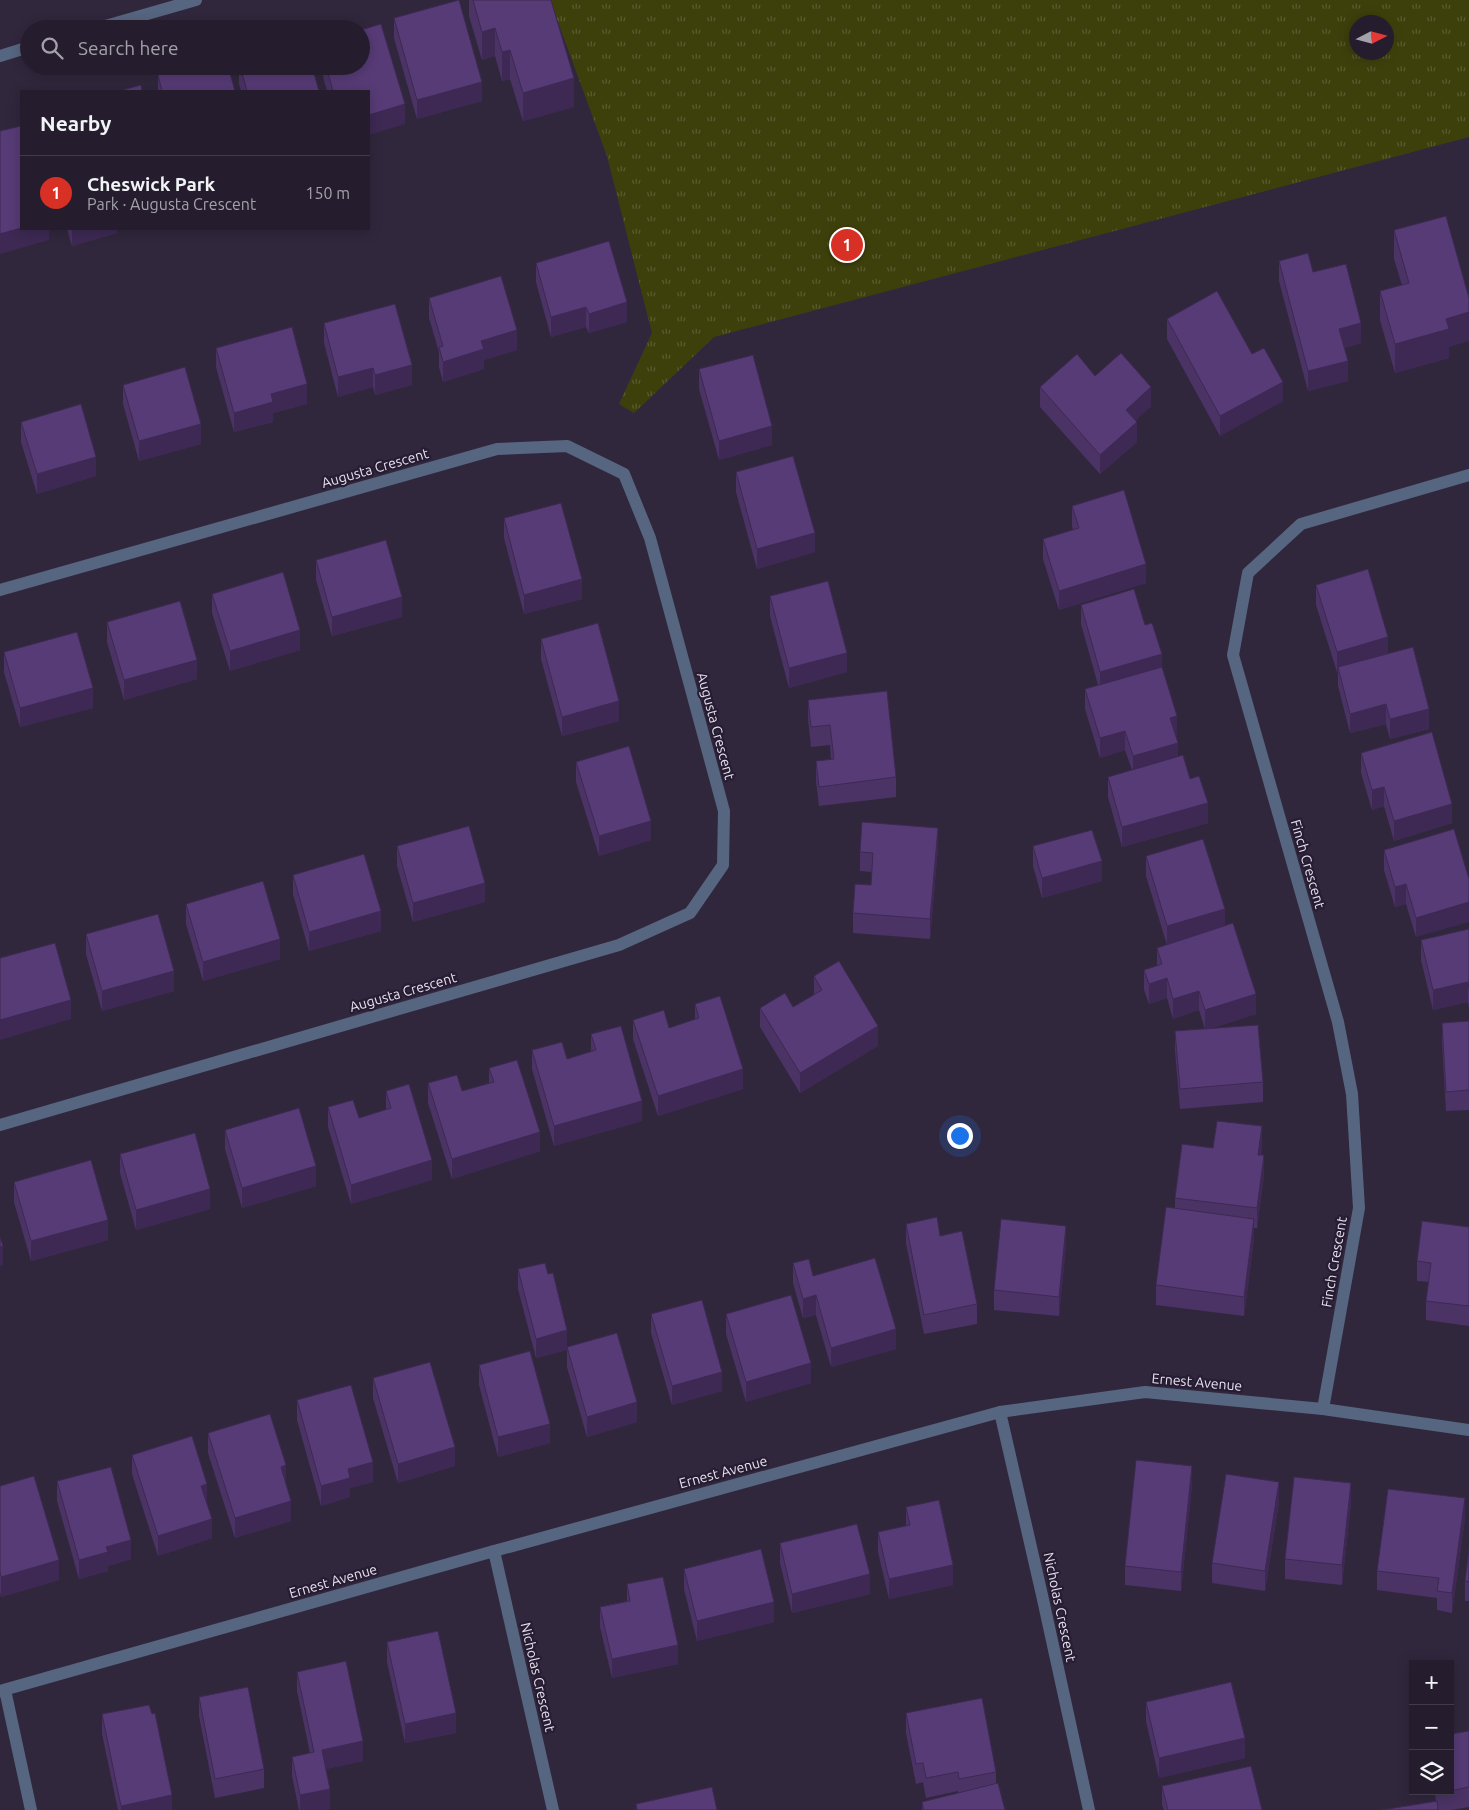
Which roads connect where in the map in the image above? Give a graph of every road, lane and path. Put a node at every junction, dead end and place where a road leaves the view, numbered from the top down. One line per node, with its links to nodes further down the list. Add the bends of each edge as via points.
1 (196, 0): 2 (street)
2 (126, 20)
3 (20, 50): 4 (street)
4 (0, 56)
5 (1469, 475): 8 (street, Finch Crescent, via 1301,524 1248,573 1233,655 1338,1022 1352,1094 1359,1208)
6 (0, 590): 7 (street, Augusta Crescent, via 497,449 567,446 624,474 650,538 724,811 724,865 690,913 619,945)
7 (0, 1125)
8 (1323, 1409): 9 (street, Ernest Avenue, via 1146,1392); 10 (street, Ernest Avenue)
9 (1000, 1412): 11 (street, Ernest Avenue); 15 (street, Nicholas Crescent)
10 (1469, 1430)
11 (494, 1550): 12 (street, Ernest Avenue); 14 (street, Nicholas Crescent)
12 (3, 1690): 13 (street)
13 (30, 1810)
14 (553, 1810)
15 (1089, 1810)

